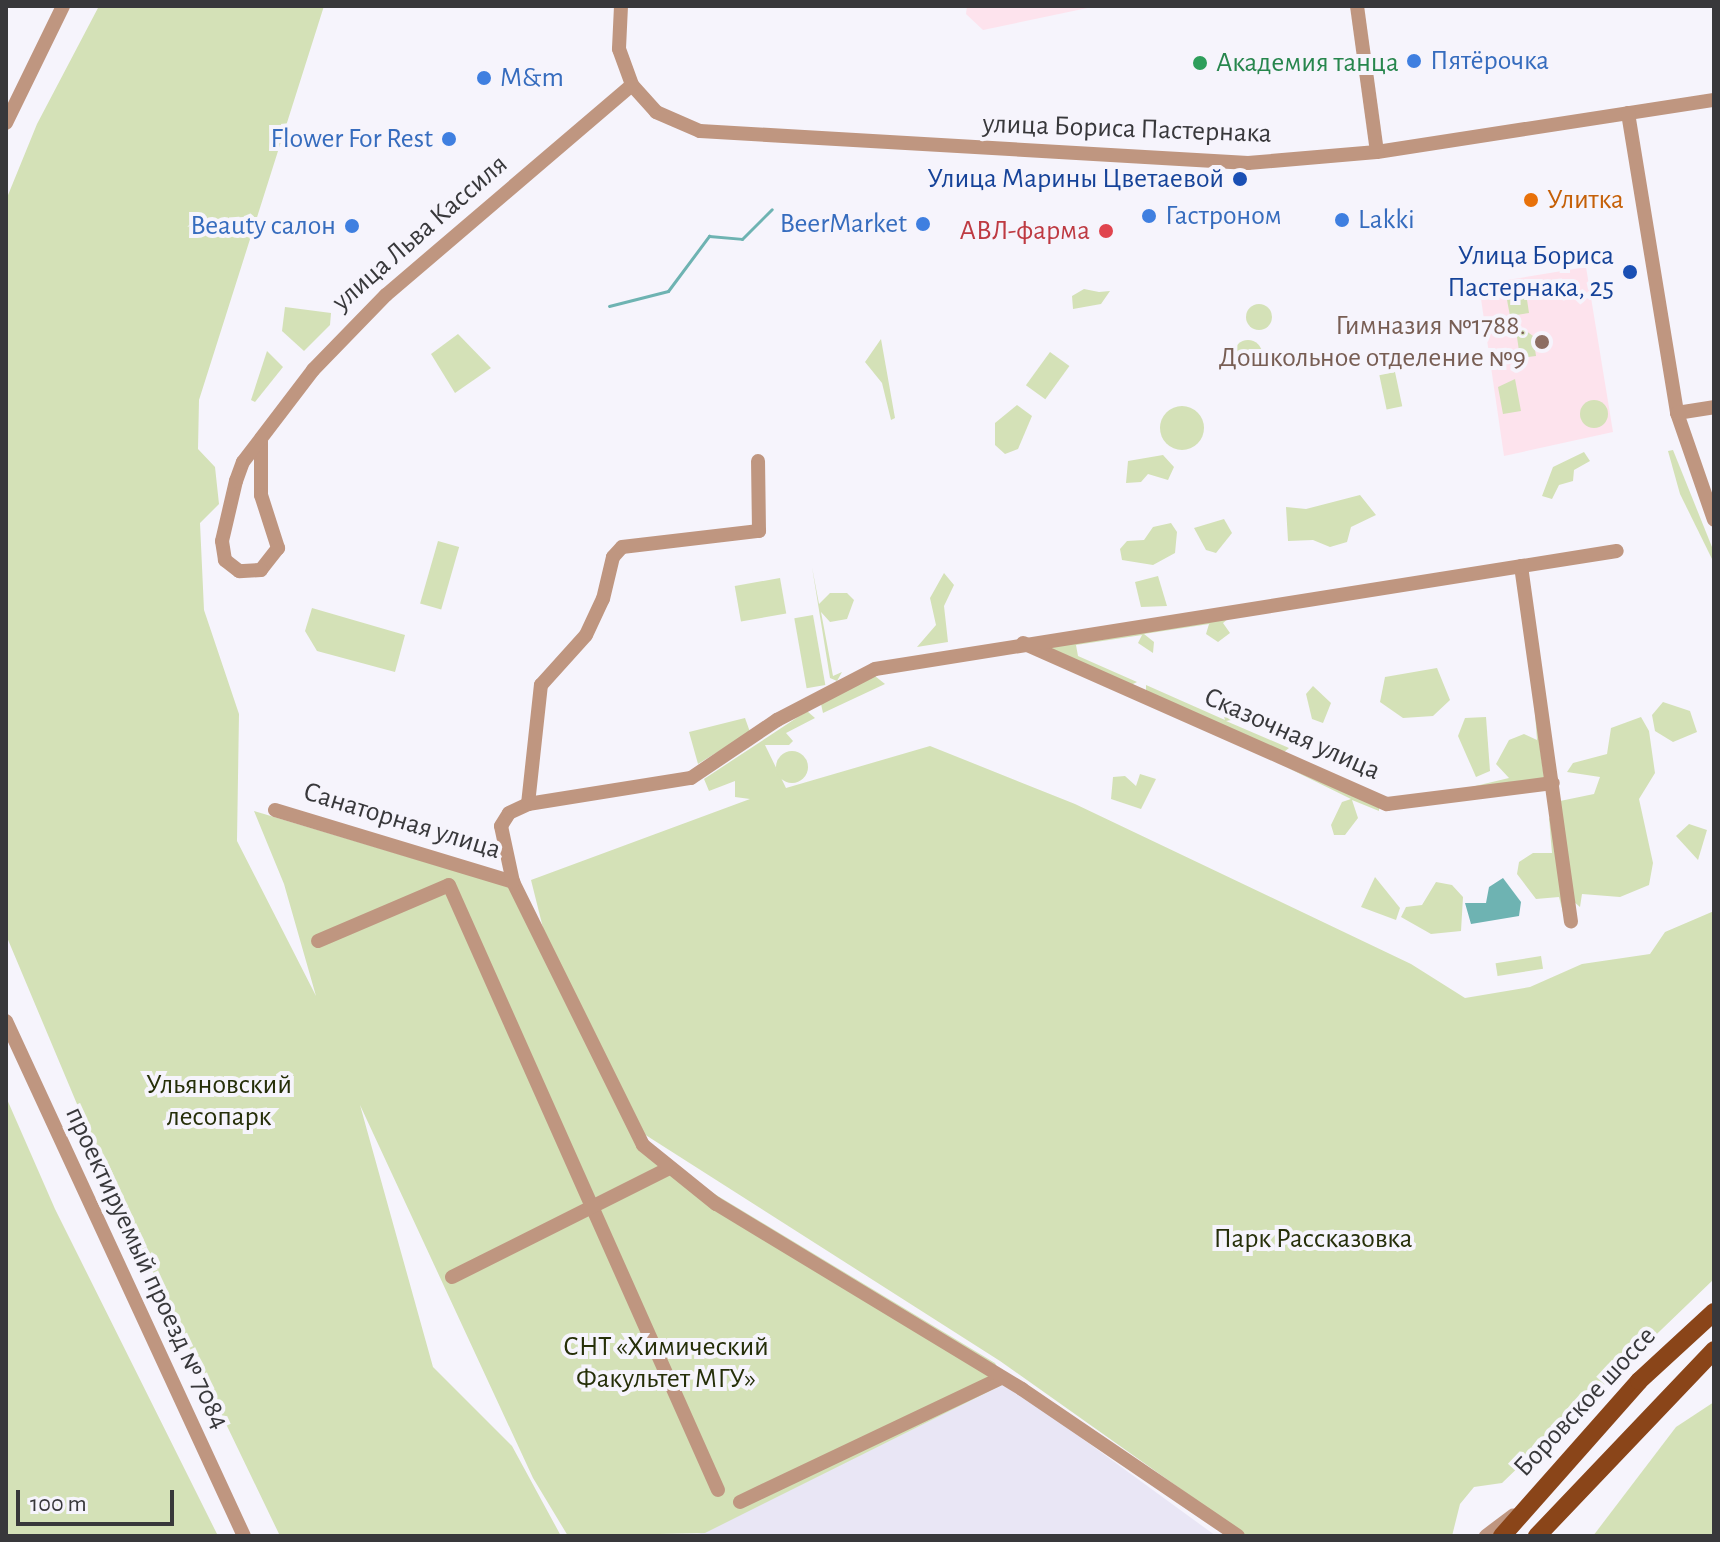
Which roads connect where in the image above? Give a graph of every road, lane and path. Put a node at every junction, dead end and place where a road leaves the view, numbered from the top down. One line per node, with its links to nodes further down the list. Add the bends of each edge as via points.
1 (63, 6): 7 (street)
2 (621, 6): 4 (street, улица Бориса Пастернака, via 619,49)
3 (1357, 6): 8 (street)
4 (632, 85): 8 (street, улица Бориса Пастернака, via 668,120 700,131 1198,162); 11 (street, улица Льва Кассиля, via 372,308 313,370)
5 (1714, 100): 6 (street, улица Бориса Пастернака)
6 (1628, 113): 8 (street, улица Бориса Пастернака); 10 (street)
7 (6, 123)
8 (1377, 152)
9 (1714, 407): 10 (street)
10 (1677, 413): 13 (street)
11 (261, 439): 11 (street, улица Льва Кассиля, via 243,462 223,526 225,560 239,571 261,570 278,548 261,495)
12 (758, 461): 18 (street, via 759,531 622,547 613,557 586,635 541,685)
13 (1714, 520)
14 (1617, 551): 15 (street)
15 (1521, 566): 16 (street); 17 (street)
16 (1023, 643): 17 (street, Сказочная улица, via 1387,804); 18 (street, via 864,673 777,720 691,778)
17 (1553, 783): 21 (street)
18 (528, 804): 20 (street, via 509,813 501,826)
19 (275, 810): 20 (street, Санаторная улица)
20 (513, 882): 24 (street, via 643,1145)
21 (1571, 922)
22 (318, 941): 25 (street, via 449,885)
23 (6, 1021): 33 (street, проектируемый проезд № 7084)
24 (668, 1169): 25 (street); 29 (street)
25 (592, 1211): 26 (street); 30 (street)
26 (452, 1277)
27 (1714, 1312): 32 (main road, Боровское шоссе, via 1639,1381)
28 (1714, 1350): 37 (main road, Боровское шоссе)
29 (1001, 1378): 31 (street); 34 (street)
30 (718, 1490)
31 (740, 1502)
32 (1526, 1506): 35 (street); 36 (main road, Боровское шоссе)
33 (244, 1536)
34 (1238, 1536)
35 (1486, 1536)
36 (1502, 1536)
37 (1537, 1536)

